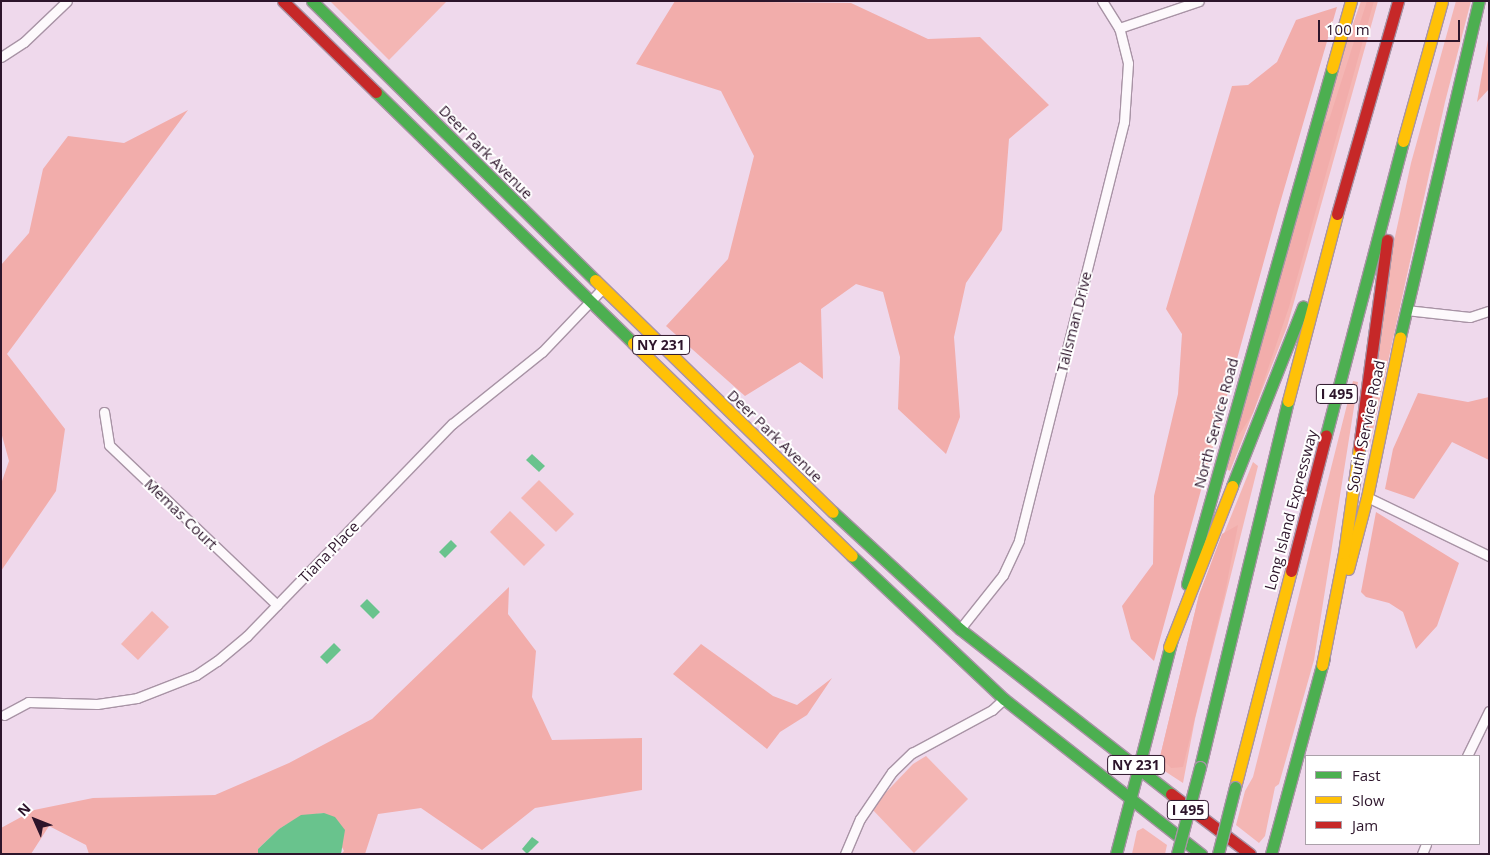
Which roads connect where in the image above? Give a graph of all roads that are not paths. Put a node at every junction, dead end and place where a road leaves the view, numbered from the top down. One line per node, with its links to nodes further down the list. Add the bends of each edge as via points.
1 (67, 1): 11 (street, via 24,42)
2 (283, 1): 15 (main road, NY 231)
3 (312, 1): 14 (main road, Deer Park Avenue / NY 231)
4 (1102, 1): 10 (street, Talisman Drive)
5 (1199, 1): 10 (street)
6 (1350, 1): 23 (main road, North Service Road)
7 (1398, 1): 13 (main road, Long Island Expressway / I 495)
8 (1442, 1): 12 (main road, Long Island Expressway / I 495)
9 (1479, 1): 16 (main road, South Service Road)
10 (1119, 28): 22 (street, Talisman Drive, via 1128,63 1124,122 1019,540 1003,575)
11 (1, 57)
12 (1424, 64): 24 (main road, via 1380,280 1344,553); 35 (main road, Long Island Expressway / I 495, bridge)
13 (1317, 283): 23 (main road, via 1296,320 1272,392); 33 (main road, Long Island Expressway / I 495, bridge)
14 (603, 288): 15 (street, Tiana Place); 22 (main road, Deer Park Avenue / NY 231, via 796,478)
15 (590, 300): 21 (street, Tiana Place, via 542,352 452,424); 25 (main road, NY 231, via 928,630)
16 (1406, 310): 17 (street, via 1470,317); 19 (main road, South Service Road)
17 (1489, 311)
18 (104, 412): 21 (street, Memas Court, via 109,445)
19 (1367, 497): 20 (street); 24 (main road, South Service Road)
20 (1489, 556)
21 (277, 605): 27 (street, Tiana Place, via 247,636 216,661 169,686 137,698 98,704 28,702)
22 (960, 629): 29 (main road, Deer Park Avenue / NY 231)
23 (1169, 647): 29 (main road, North Service Road)
24 (1322, 665): 37 (main road, South Service Road)
25 (1004, 699): 30 (main road, NY 231); 31 (street, via 992,710 912,753 892,772 860,820)
26 (1489, 711): 28 (street)
27 (4, 715)
28 (1467, 755)
29 (1136, 766): 30 (main road, North Service Road); 36 (main road, Deer Park Avenue / NY 231)
30 (1128, 798): 32 (main road, North Service Road); 34 (main road, NY 231)
31 (845, 854)
32 (1116, 854)
33 (1176, 854)
34 (1201, 854)
35 (1218, 854)
36 (1250, 854)
37 (1272, 854)

